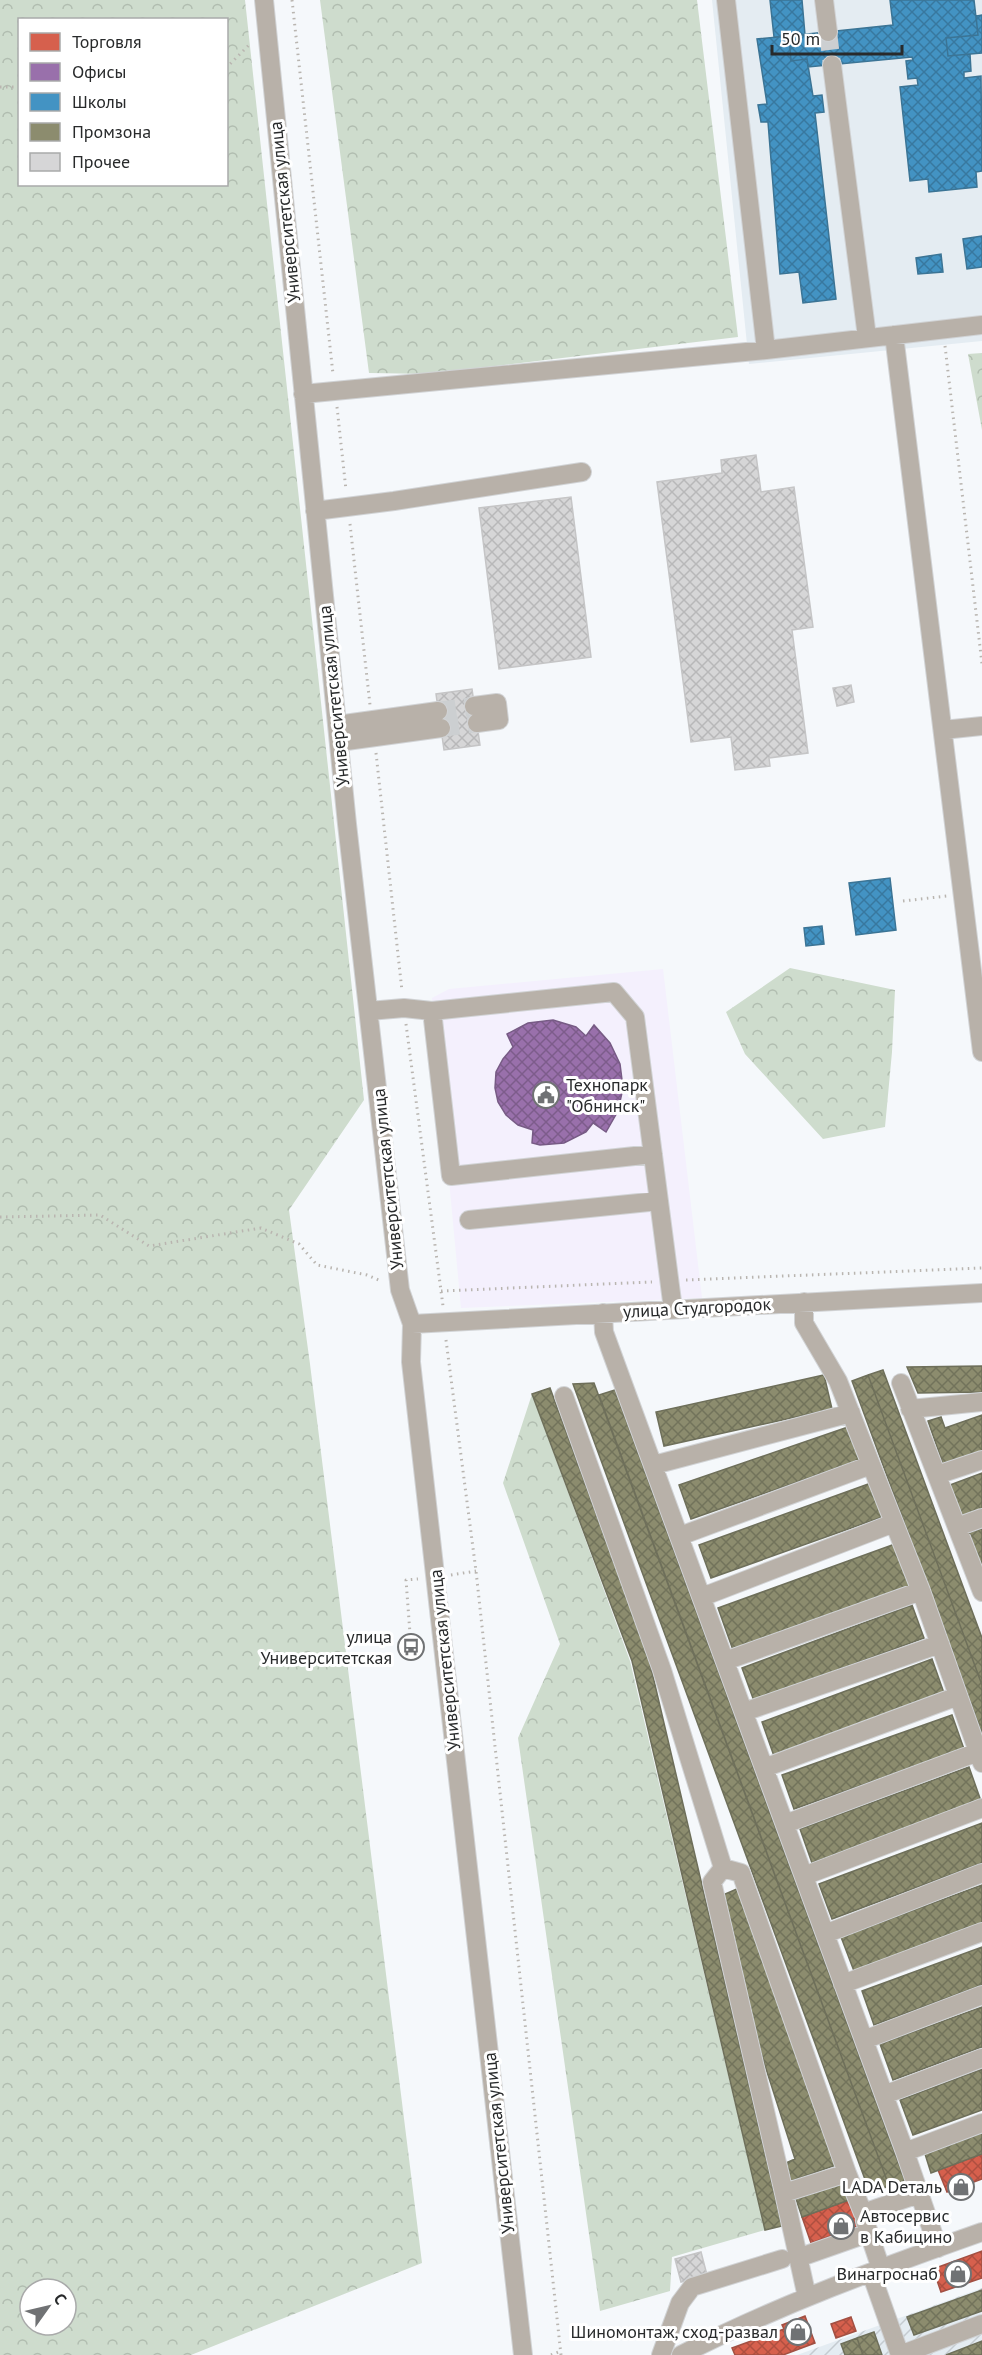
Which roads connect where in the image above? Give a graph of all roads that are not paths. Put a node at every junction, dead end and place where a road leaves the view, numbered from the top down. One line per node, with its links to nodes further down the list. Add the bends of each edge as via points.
1 (264, 0): 10 (street, Университетская улица)
2 (726, 0): 9 (street)
3 (824, 0): 4 (street)
4 (828, 32)
5 (832, 65): 8 (street)
6 (982, 326): 7 (street)
7 (894, 335): 8 (street); 15 (street)
8 (867, 337): 9 (street)
9 (766, 350): 10 (street)
10 (303, 394): 12 (street, Университетская улица)
11 (582, 472): 12 (street)
12 (315, 511): 16 (street, Университетская улица)
13 (439, 719): 16 (street)
14 (982, 726): 15 (street)
15 (943, 730): 17 (street)
16 (338, 733): 18 (street, Университетская улица)
17 (970, 903): 20 (street)
18 (369, 1011): 19 (street); 28 (street, Университетская улица, via 400,1290)
19 (432, 1011): 21 (street, via 614,992 635,1017); 21 (street, via 451,1176)
20 (982, 1052)
21 (653, 1154): 22 (street)
22 (659, 1201): 23 (street); 26 (street)
23 (469, 1220)
24 (982, 1293): 25 (street, улица Студгородок)
25 (804, 1302): 26 (street, улица Студгородок); 33 (street, via 804,1323 838,1381)
26 (673, 1309): 27 (street, улица Студгородок)
27 (603, 1313): 28 (street, улица Студгородок); 35 (street, via 604,1332)
28 (412, 1324): 76 (street, Университетская улица, via 411,1362)
29 (901, 1383): 32 (street)
30 (564, 1396): 53 (street, via 662,1670)
31 (982, 1402): 32 (street)
32 (910, 1409): 37 (street)
33 (851, 1413): 35 (street); 36 (street)
34 (982, 1460): 37 (street)
35 (654, 1465): 41 (street)
36 (871, 1465): 39 (street); 41 (street)
37 (937, 1475): 40 (street)
38 (982, 1518): 40 (street)
39 (894, 1523): 43 (street); 44 (street)
40 (957, 1527): 42 (street)
41 (680, 1536): 44 (street)
42 (980, 1582)
43 (921, 1591): 45 (street); 46 (street)
44 (702, 1597): 46 (street)
45 (940, 1644): 47 (street); 48 (street)
46 (725, 1660): 48 (street)
47 (958, 1696): 49 (street); 50 (street)
48 (744, 1712): 50 (street)
49 (980, 1758): 52 (street)
50 (764, 1768): 52 (street)
51 (982, 1808): 55 (street)
52 (785, 1824): 55 (street)
53 (723, 1868): 65 (street, via 741,1873); 66 (street, via 712,1882)
54 (982, 1873): 57 (street)
55 (804, 1876): 57 (street)
56 (982, 1932): 58 (street)
57 (825, 1934): 58 (street)
58 (843, 1984): 60 (street)
59 (982, 1995): 60 (street)
60 (864, 2040): 62 (street)
61 (982, 2058): 62 (street)
62 (884, 2094): 64 (street)
63 (982, 2122): 64 (street)
64 (905, 2152): 67 (street)
65 (847, 2173): 66 (street); 68 (street)
66 (784, 2193): 72 (street)
67 (919, 2194): 68 (street); 71 (street)
68 (863, 2213): 69 (street)
69 (869, 2232): 72 (street); 73 (street)
70 (982, 2232): 71 (street)
71 (938, 2248): 73 (street)
72 (790, 2258): 74 (street); 77 (street, via 692,2287 680,2303)
73 (876, 2271): 74 (street); 79 (street)
74 (807, 2297): 78 (street)
75 (982, 2324): 79 (street)
76 (523, 2355)
77 (661, 2355)
78 (681, 2355)
79 (900, 2355)

